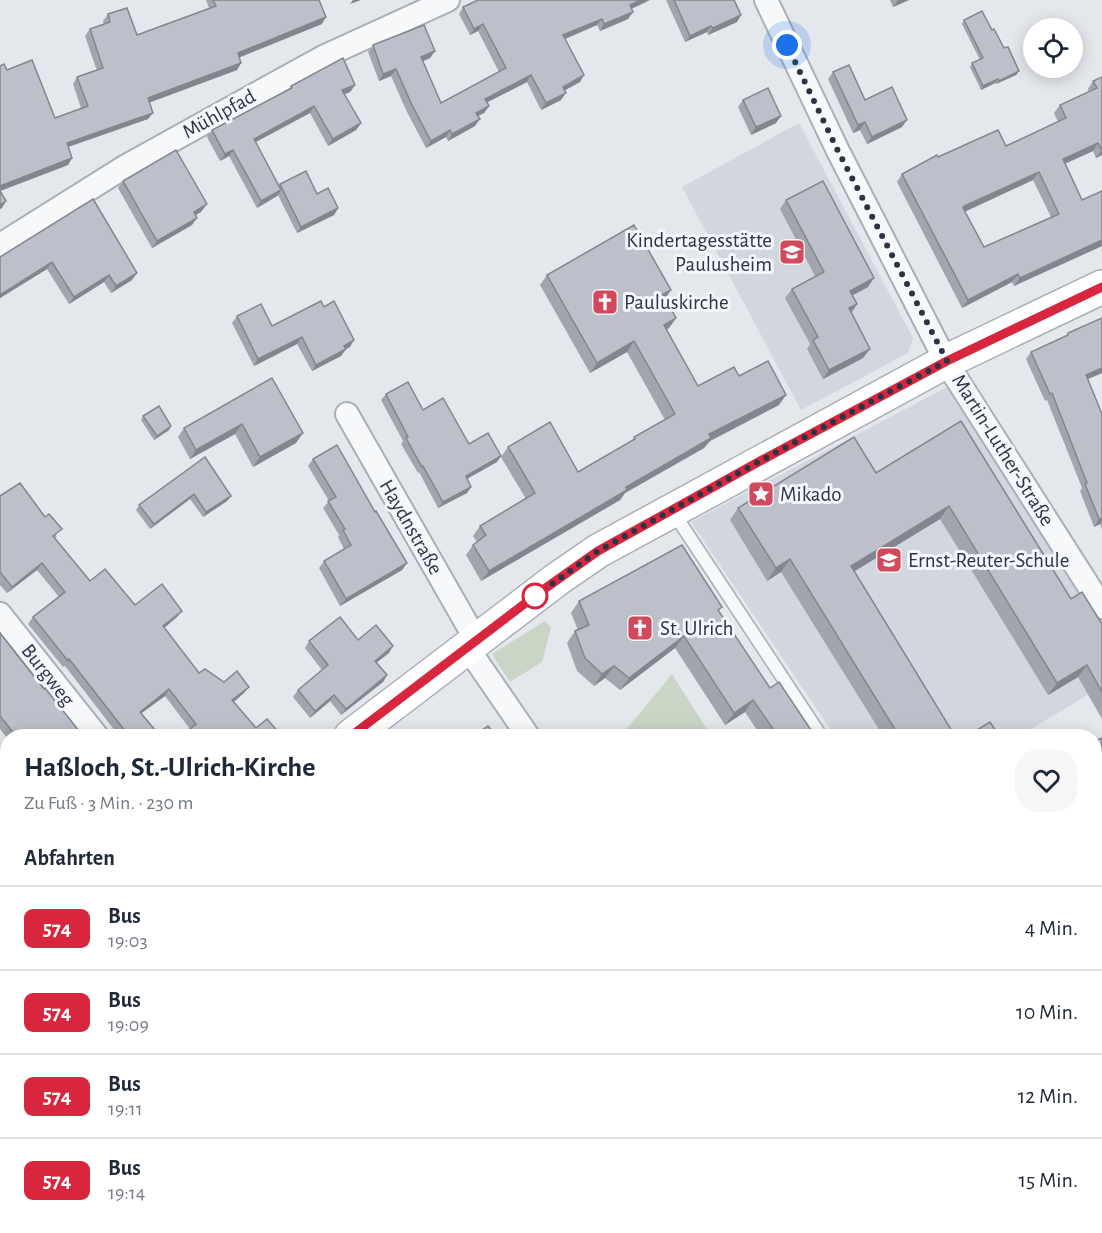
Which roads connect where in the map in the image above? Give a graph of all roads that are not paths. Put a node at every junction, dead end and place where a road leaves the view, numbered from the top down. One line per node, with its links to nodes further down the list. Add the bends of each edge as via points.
1 (448, 0): 3 (street, Mühlpfad, via 312,63 126,166)
2 (766, 0): 5 (street, Martin-Luther-Straße, via 838,151)
3 (0, 245)
4 (1102, 287): 5 (main road)
5 (947, 361): 7 (main road); 8 (street, Martin-Luther-Straße)
6 (347, 414): 10 (street, Haydnstraße)
7 (673, 509): 10 (main road, via 598,551); 14 (lane)
8 (1099, 594)
9 (0, 614): 11 (street, Burgweg)
10 (471, 644): 12 (main road); 13 (street, Haydnstraße)
11 (91, 729)
12 (360, 729)
13 (524, 729)
14 (815, 729)

